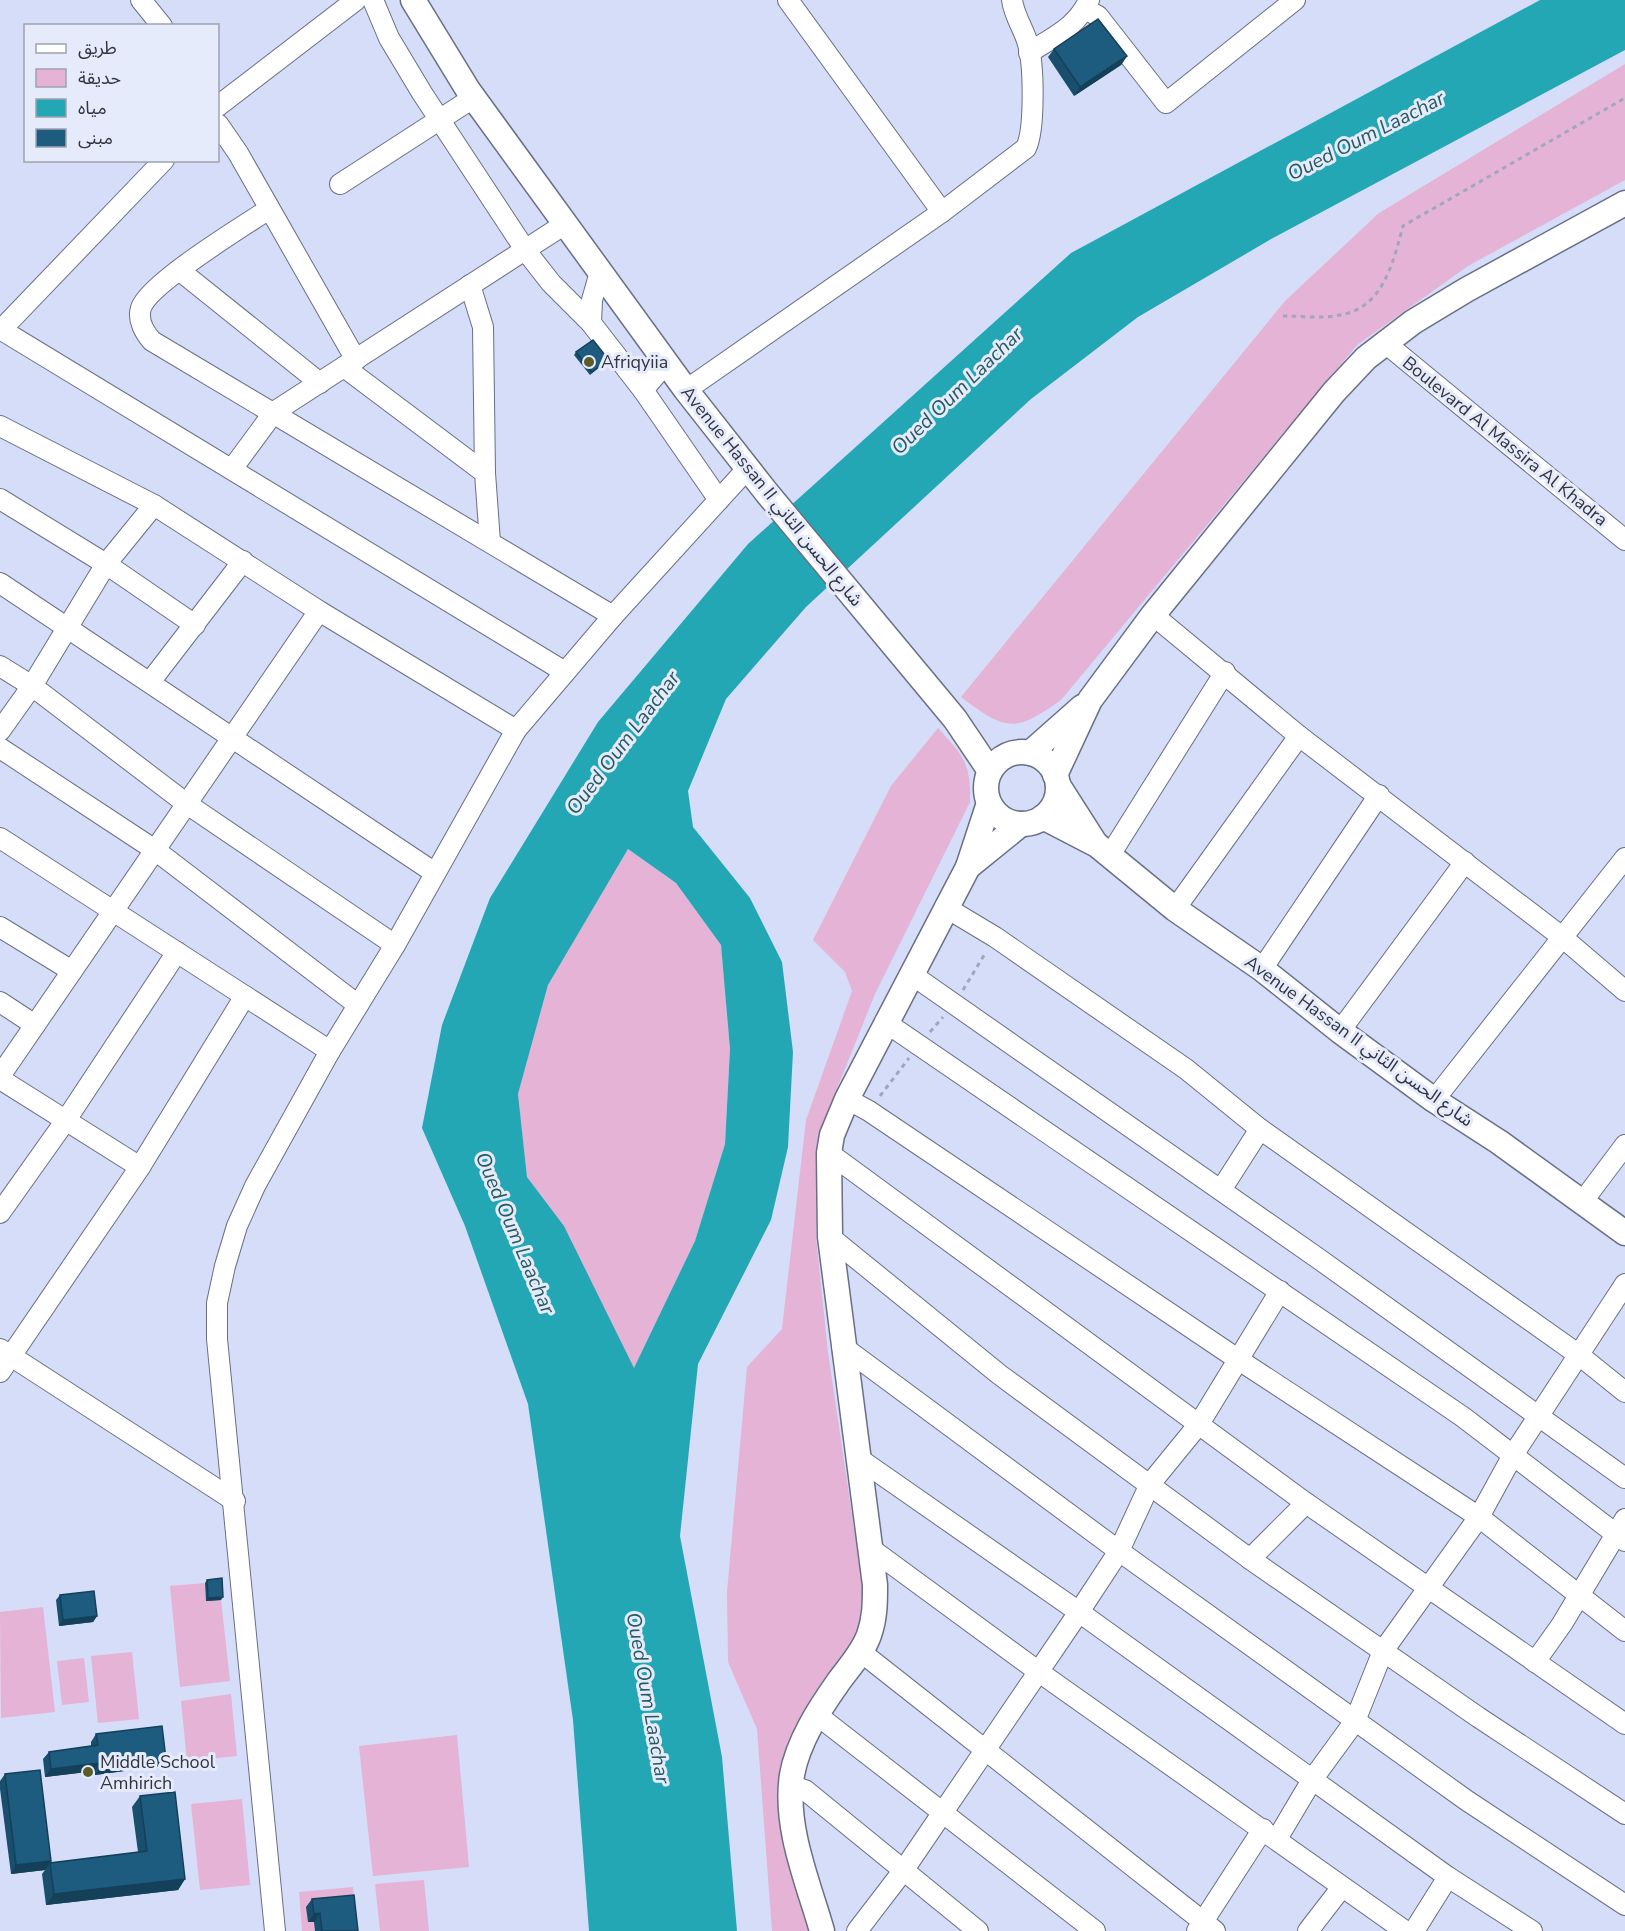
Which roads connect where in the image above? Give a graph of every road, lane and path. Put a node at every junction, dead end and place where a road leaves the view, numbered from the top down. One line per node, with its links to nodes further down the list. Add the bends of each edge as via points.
1 (141, 0): 9 (street)
2 (356, 0): 13 (street)
3 (373, 0): 14 (street, via 389,38)
4 (788, 0): 20 (street)
5 (1012, 0): 10 (street)
6 (1294, 0): 8 (street, via 1166,103)
7 (420, 3): 11 (main road, Avenue Hassan II شارع الحسن الثاني)
8 (1087, 4): 10 (street, via 1072,25)
9 (160, 24)
10 (1029, 52): 20 (street, via 1031,123 1026,148)
11 (473, 98): 14 (street); 21 (main road, Avenue Hassan II شارع الحسن الثاني)
12 (1625, 98): 26 (path, via 1403,226 1393,264 1373,302 1341,315)
13 (220, 100)
14 (440, 119): 17 (street); 22 (street)
15 (219, 125): 19 (street)
16 (162, 162): 28 (street)
17 (340, 184)
18 (1625, 203): 29 (main road, via 1466,290)
19 (269, 209): 23 (street); 30 (street)
20 (942, 212): 34 (street)
21 (565, 224): 22 (street); 24 (main road, Avenue Hassan II شارع الحسن الثاني)
22 (526, 251): 25 (street); 27 (street)
23 (179, 270): 32 (street); 35 (street, via 140,309 145,333 152,342)
24 (600, 272): 27 (street, via 592,300); 31 (main road, Avenue Hassan II شارع الحسن الثاني)
25 (470, 285): 30 (street); 39 (street, via 483,327)
26 (1284, 316)
27 (591, 323): 33 (street)
28 (0, 330): 37 (street)
29 (1384, 342): 43 (street, Boulevard Al Massira Al Khadra); 49 (main road, via 1334,392)
30 (350, 363): 32 (street); 39 (street)
31 (666, 363): 33 (street); 34 (main road, Avenue Hassan II شارع الحسن الثاني)
32 (320, 383): 35 (street)
33 (643, 390): 41 (street)
34 (686, 390): 38 (main road, Avenue Hassan II شارع الحسن الثاني)
35 (274, 412): 37 (street); 44 (street)
36 (0, 426): 42 (street)
37 (232, 469): 54 (street)
38 (747, 469): 41 (street); 59 (main road, Avenue Hassan II شارع الحسن الثاني)
39 (485, 473): 44 (street)
40 (0, 499): 46 (street)
41 (719, 500): 50 (street)
42 (154, 505): 45 (street); 46 (street)
43 (1625, 540)
44 (490, 542): 50 (street)
45 (243, 561): 48 (street); 51 (street)
46 (106, 564): 51 (street); 52 (street)
47 (0, 583): 52 (street)
48 (318, 611): 60 (street); 62 (street)
49 (1153, 615): 55 (street); 58 (main road)
50 (613, 616): 54 (street)
51 (195, 625): 56 (street)
52 (66, 627): 56 (street); 57 (street)
53 (0, 666): 57 (street)
54 (565, 672): 60 (street)
55 (1225, 672): 63 (street); 74 (street)
56 (150, 682): 62 (street)
57 (32, 686): 61 (street); 69 (street)
58 (1090, 700): 65 (main road); 67 (main road)
59 (955, 719): 65 (main road, Avenue Hassan II شارع الحسن الثاني); 66 (main road, Avenue Hassan II شارع الحسن الثاني)
60 (516, 730): 78 (street)
61 (0, 732)
62 (232, 736): 69 (street); 78 (street)
63 (1299, 736): 68 (street); 80 (street)
64 (0, 748): 73 (street)
65 (1022, 753): 66 (main road, via 999,759); 67 (main road, Avenue Hassan II شارع الحسن الثاني, via 1046,761)
66 (990, 771): 70 (main road, via 986,793)
67 (1057, 780): 71 (main road, via 1055,803); 74 (main road, Avenue Hassan II شارع الحسن الثاني)
68 (1379, 795): 76 (street); 87 (street)
69 (187, 804): 73 (street); 85 (street)
70 (989, 804): 71 (main road, Avenue Hassan II شارع الحسن الثاني, via 1002,818); 77 (main road)
71 (1032, 820): 74 (main road, Avenue Hassan II شارع الحسن الثاني); 77 (main road)
72 (1, 841): 81 (street)
73 (155, 850): 81 (street); 94 (street)
74 (1103, 850): 80 (main road, Avenue Hassan II شارع الحسن الثاني)
75 (1625, 858): 83 (street)
76 (1465, 862): 83 (street); 97 (street)
77 (968, 867): 79 (main road)
78 (435, 873): 85 (street)
79 (945, 908): 84 (street); 89 (main road)
80 (1176, 909): 87 (main road, Avenue Hassan II شارع الحسن الثاني)
81 (113, 911): 86 (street); 88 (street)
82 (0, 927): 88 (street)
83 (1562, 937): 90 (street); 102 (street)
84 (995, 938): 93 (path); 105 (street, via 1186,1069)
85 (395, 945): 94 (street)
86 (177, 952): 91 (street); 104 (street)
87 (1262, 969): 97 (main road, Avenue Hassan II شارع الحسن الثاني)
88 (72, 971): 96 (street)
89 (910, 974): 93 (street); 95 (main road)
90 (1625, 991)
91 (245, 996): 99 (street); 108 (street)
92 (0, 1002): 96 (street)
93 (955, 1003): 98 (path); 109 (street)
94 (358, 1005): 99 (street)
95 (885, 1022): 98 (street); 101 (main road)
96 (35, 1025): 100 (street)
97 (1340, 1031): 102 (main road, Avenue Hassan II شارع الحسن الثاني)
98 (920, 1044): 103 (path); 115 (street)
99 (330, 1050): 127 (street, via 237,1226 217,1303 217,1339)
100 (0, 1077): 104 (street)
101 (847, 1099): 103 (street); 107 (main road)
102 (1434, 1100): 110 (main road, Avenue Hassan II شارع الحسن الثاني)
103 (869, 1110): 119 (street)
104 (66, 1120): 108 (street); 111 (street)
105 (1260, 1129): 109 (street); 117 (street)
106 (1625, 1145): 110 (street)
107 (829, 1153): 113 (main road); 122 (street)
108 (140, 1167): 118 (street)
109 (1221, 1190): 121 (street)
110 (1583, 1201): 112 (main road, Avenue Hassan II شارع الحسن الثاني)
111 (0, 1213)
112 (1625, 1233)
113 (830, 1237): 116 (main road); 126 (street, via 1000,1375)
114 (1625, 1284): 117 (street)
115 (1280, 1291): 119 (street); 123 (street)
116 (842, 1346): 124 (main road); 132 (street)
117 (1579, 1355): 120 (street); 121 (street)
118 (4, 1359): 127 (street)
119 (1239, 1360): 122 (street); 129 (street)
120 (1625, 1392)
121 (1540, 1417): 123 (street); 125 (street)
122 (1199, 1424): 126 (street); 128 (street)
123 (1514, 1455): 129 (street); 130 (street)
124 (858, 1458): 131 (main road); 136 (street)
125 (1625, 1478)
126 (1150, 1484): 132 (street); 133 (street)
127 (235, 1501): 156 (street)
128 (1306, 1503): 133 (street); 134 (street)
129 (1479, 1517): 134 (street); 135 (street)
130 (1622, 1532): 135 (street)
131 (870, 1548): 139 (main road, via 875,1614); 141 (street)
132 (1119, 1551): 136 (street); 143 (street)
133 (1250, 1559): 138 (street)
134 (1430, 1589): 138 (street); 140 (street)
135 (1579, 1595): 137 (street); 140 (street)
136 (1079, 1612): 141 (street); 146 (street)
137 (1625, 1631)
138 (1383, 1651): 143 (street); 149 (street)
139 (861, 1652): 142 (main road); 145 (street)
140 (1535, 1662): 144 (street)
141 (1039, 1672): 145 (street); 150 (street)
142 (817, 1715): 147 (main road); 148 (street)
143 (1355, 1721): 146 (street); 154 (street)
144 (1625, 1724)
145 (984, 1749): 148 (street); 155 (street)
146 (1312, 1780): 150 (street); 152 (street)
147 (791, 1786): 151 (street, via 805,1790); 157 (main road, via 796,1840)
148 (943, 1812): 151 (street); 160 (street)
149 (1625, 1814)
150 (1270, 1834): 153 (street); 155 (street)
151 (903, 1871): 158 (street); 159 (street)
152 (1448, 1877): 163 (street); 164 (street)
153 (1341, 1887): 161 (street); 162 (street)
154 (1625, 1905)
155 (1205, 1928)
156 (275, 1931)
157 (822, 1931)
158 (857, 1931)
159 (978, 1931)
160 (1095, 1931)
161 (1308, 1931)
162 (1405, 1931)
163 (1414, 1931)
164 (1532, 1931)

